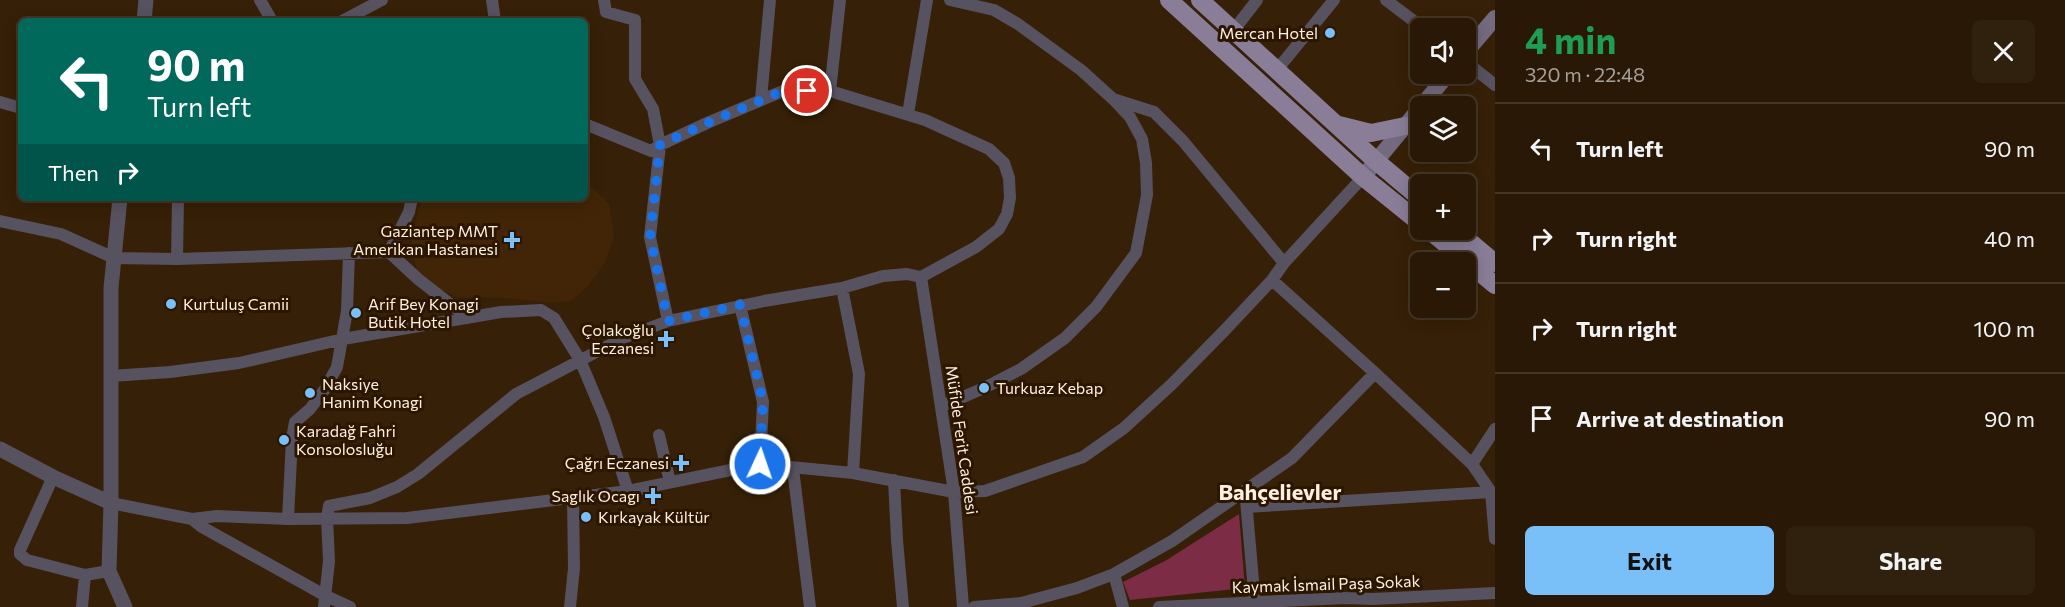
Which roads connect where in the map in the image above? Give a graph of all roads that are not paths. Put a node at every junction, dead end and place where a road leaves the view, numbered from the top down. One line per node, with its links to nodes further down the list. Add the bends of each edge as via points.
1 (146, 0): 15 (street)
2 (260, 0): 16 (street)
3 (382, 0): 17 (street)
4 (492, 0): 18 (street)
5 (604, 0): 36 (street, via 606,12 634,20 635,79 653,109)
6 (770, 0): 28 (street)
7 (840, 0): 27 (street)
8 (927, 0): 32 (street)
9 (950, 0): 29 (street, via 994,10 1081,70)
10 (1169, 0): 38 (main road)
11 (1200, 0): 21 (main road)
12 (1257, 0): 21 (street)
13 (1334, 0): 24 (street)
14 (1386, 0): 19 (street)
15 (144, 18)
16 (270, 18)
17 (348, 18)
18 (495, 18)
19 (1410, 18)
20 (1495, 18): 22 (main road)
21 (1233, 31): 24 (main road)
22 (1476, 40)
23 (1476, 70): 26 (street)
24 (1276, 71): 33 (main road)
25 (1440, 84): 35 (main road)
26 (1495, 85)
27 (830, 91): 28 (street, via 783,91); 32 (street)
28 (761, 99): 36 (street)
29 (1113, 99): 51 (street, via 1154,112 1183,141); 64 (street, via 1130,117 1142,139 1146,162 1147,195 1136,253 1096,307 1065,338 1021,369)
30 (0, 102): 31 (street)
31 (18, 107)
32 (908, 114): 53 (street, via 989,149 1004,163 1009,178 1007,214 999,229 976,247)
33 (1334, 123): 35 (main road, via 1371,133); 37 (main road)
34 (588, 125): 36 (street, via 651,151)
35 (1404, 126): 37 (main road)
36 (660, 145): 59 (street, via 650,237)
37 (1376, 161): 38 (main road); 39 (main road)
38 (1363, 177): 43 (main road); 51 (street)
39 (1410, 190)
40 (120, 201): 49 (street)
41 (178, 201): 50 (street)
42 (411, 201): 47 (street)
43 (1410, 215)
44 (0, 221): 49 (street, via 61,234)
45 (1441, 240): 55 (main road)
46 (1468, 240): 52 (main road)
47 (389, 252): 48 (street); 58 (street)
48 (349, 253): 50 (street); 60 (street)
49 (114, 258): 50 (street); 63 (street)
50 (177, 259)
51 (1284, 263): 54 (street)
52 (1495, 263)
53 (921, 278): 56 (street, via 907,274 883,276); 64 (street, Müfide Ferit Caddesi)
54 (1272, 280): 62 (street); 77 (street, via 1172,384 1124,428 1083,457 985,492)
55 (1495, 285)
56 (842, 288): 57 (street); 71 (street, via 859,374)
57 (740, 305): 59 (street); 68 (street, via 763,402)
58 (468, 318): 60 (street); 61 (street, via 541,310 554,318)
59 (668, 321): 61 (street)
60 (343, 339): 63 (street, via 239,363); 84 (street, via 332,379 310,410 295,422)
61 (580, 360): 75 (street); 82 (street, via 516,394 402,484 370,498 329,506)
62 (1375, 373): 69 (street); 76 (street, via 1292,458)
63 (111, 376): 80 (street)
64 (942, 406): 77 (street, Müfide Ferit Caddesi)
65 (1495, 429): 69 (street)
66 (659, 435): 74 (street)
67 (0, 448): 72 (street)
68 (760, 464): 70 (street); 74 (street)
69 (1472, 464): 78 (street)
70 (793, 468): 71 (street); 99 (street)
71 (853, 473): 73 (street)
72 (53, 477): 80 (street); 87 (street, via 20,554 27,560)
73 (894, 480): 77 (street); 100 (street)
74 (670, 483): 75 (street)
75 (628, 491): 79 (street)
76 (1246, 491): 81 (street); 88 (street)
77 (954, 492): 101 (street, Müfide Ferit Caddesi)
78 (1491, 492): 81 (street); 85 (street)
79 (573, 498): 82 (street, via 407,518); 98 (street)
80 (111, 503): 83 (street); 86 (street)
81 (1247, 507): 93 (street)
82 (327, 518): 84 (street); 90 (street, via 329,561)
83 (192, 519): 84 (street); 90 (street)
84 (288, 519)
85 (1495, 539)
86 (109, 571): 87 (street); 96 (street)
87 (85, 574): 95 (street)
88 (1114, 574): 102 (street, via 1021,603); 103 (street)
89 (1495, 593): 92 (street, Kaymak İsmail Paşa Sokak)
90 (325, 601): 97 (street)
91 (1346, 602): 92 (street, Kaymak İsmail Paşa Sokak); 93 (street, Kaymak İsmail Paşa Sokak)
92 (1458, 602)
93 (1255, 603): 94 (street, Kaymak İsmail Paşa Sokak)
94 (1235, 605): 104 (street, Kaymak İsmail Paşa Sokak)
95 (82, 607)
96 (125, 607)
97 (350, 607)
98 (570, 607)
99 (810, 607)
100 (903, 607)
101 (963, 607)
102 (974, 607)
103 (1123, 607)
104 (1159, 607)

